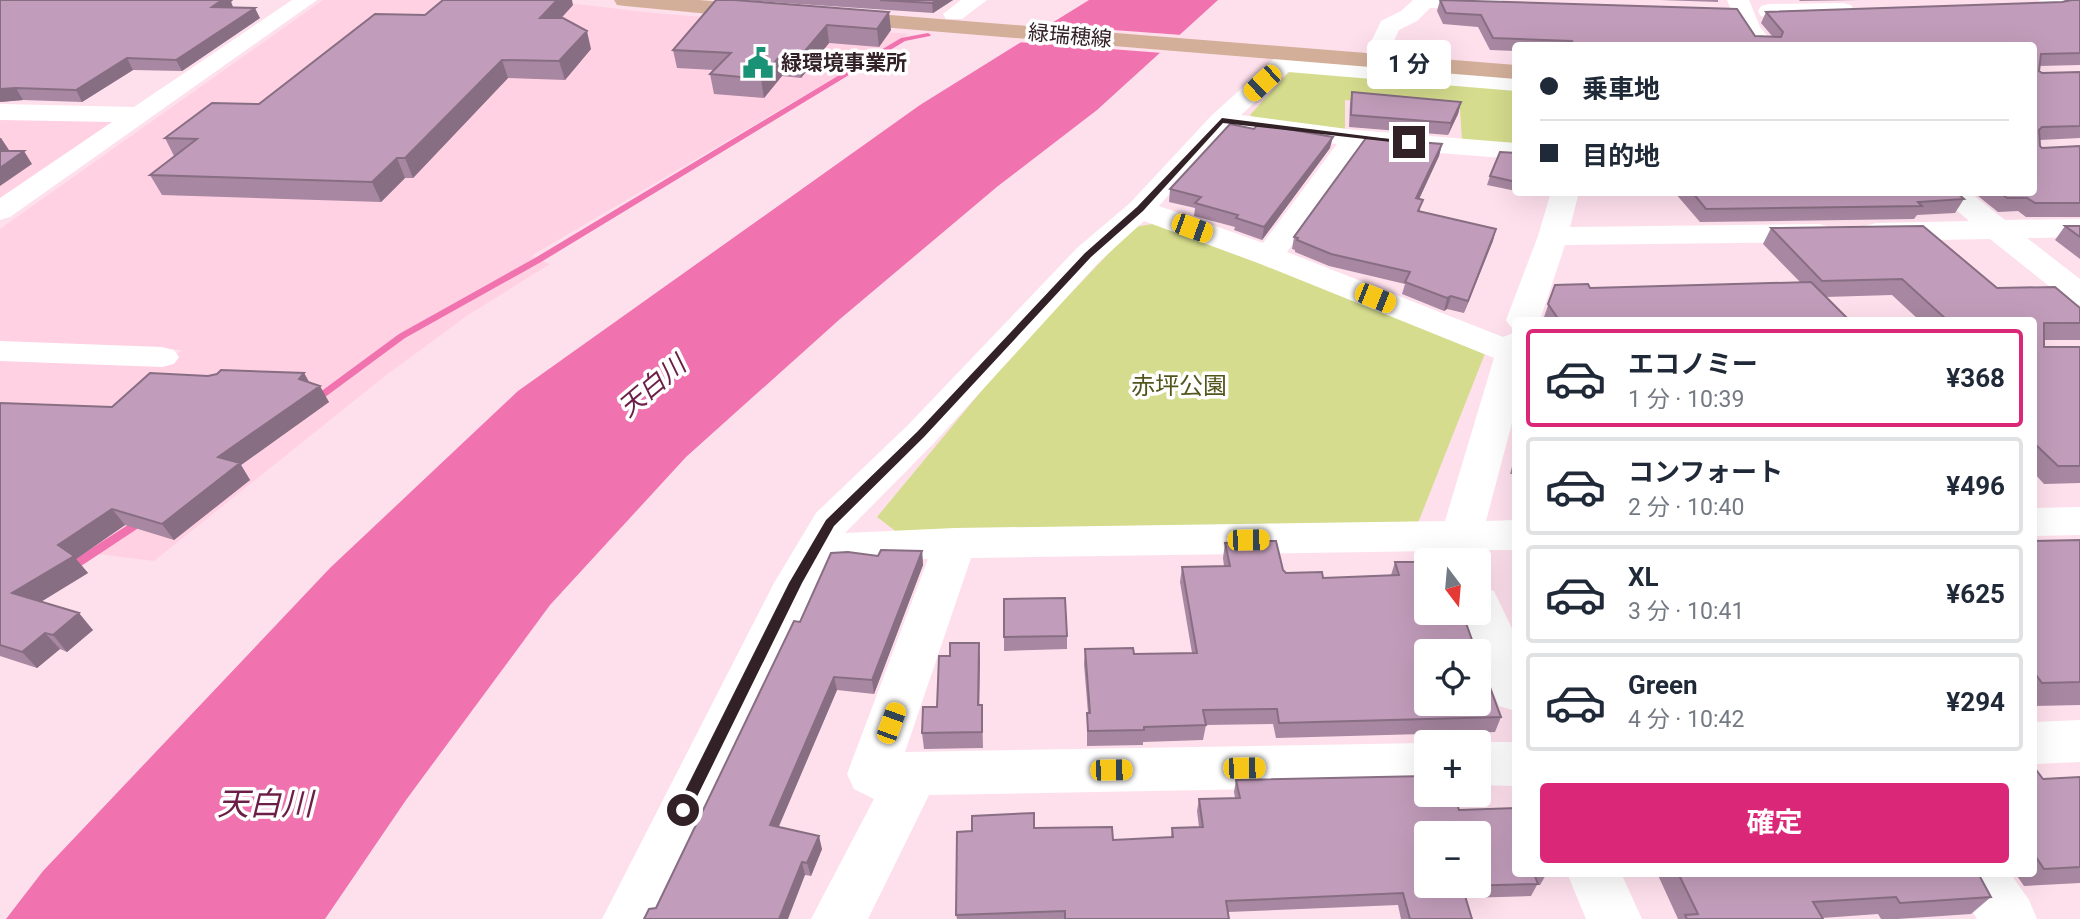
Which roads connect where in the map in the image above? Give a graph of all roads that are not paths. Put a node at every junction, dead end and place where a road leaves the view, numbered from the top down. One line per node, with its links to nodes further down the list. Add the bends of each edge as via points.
1 (306, 0): 21 (street)
2 (625, 0): 6 (main road)
3 (976, 0): 13 (street)
4 (1424, 0): 7 (street); 17 (street, via 1409,16 1389,26)
5 (2044, 3): 15 (street)
6 (721, 4): 12 (main road)
7 (1507, 4)
8 (1740, 6): 11 (street); 16 (street, via 1749,29)
9 (1768, 6): 10 (street); 16 (street)
10 (1865, 9)
11 (1715, 11)
12 (784, 14)
13 (954, 14)
14 (825, 17): 17 (main road, 緑瑞穂線)
15 (2080, 19)
16 (1773, 42)
17 (1374, 61): 18 (main road, 緑瑞穂線)
18 (1512, 72)
19 (1512, 84): 22 (street, via 1282,64)
20 (0, 112): 21 (street)
21 (139, 116): 29 (street)
22 (1222, 121): 23 (street); 28 (street)
23 (1355, 138): 24 (street); 33 (street)
24 (1512, 151)
25 (1564, 196): 32 (street)
26 (1957, 196): 31 (street)
27 (1984, 196): 31 (street)
28 (1140, 209): 33 (street); 48 (street, via 1088,255 920,435 830,523)
29 (0, 211)
30 (2080, 228): 31 (street)
31 (2014, 230): 32 (street); 34 (street); 35 (street)
32 (1553, 236): 36 (street)
33 (1269, 256): 37 (street)
34 (2080, 268)
35 (2080, 295)
36 (1525, 317)
37 (1512, 340)
38 (0, 351): 39 (street)
39 (162, 357)
40 (1512, 360): 46 (street)
41 (2080, 521): 42 (street)
42 (2037, 522)
43 (1512, 536): 47 (street)
44 (954, 543): 45 (street); 48 (street); 56 (street)
45 (1414, 548)
46 (1461, 548)
47 (1465, 548)
48 (816, 549): 59 (street)
49 (1488, 625): 50 (street)
50 (1512, 682)
51 (2080, 741): 52 (street)
52 (2037, 743)
53 (1491, 764): 54 (street)
54 (1512, 764)
55 (1414, 765): 56 (street)
56 (872, 774): 60 (street, via 906,789)
57 (1596, 877): 61 (street)
58 (1981, 877): 62 (street)
59 (630, 919)
60 (839, 919)
61 (1614, 919)
62 (2010, 919)

